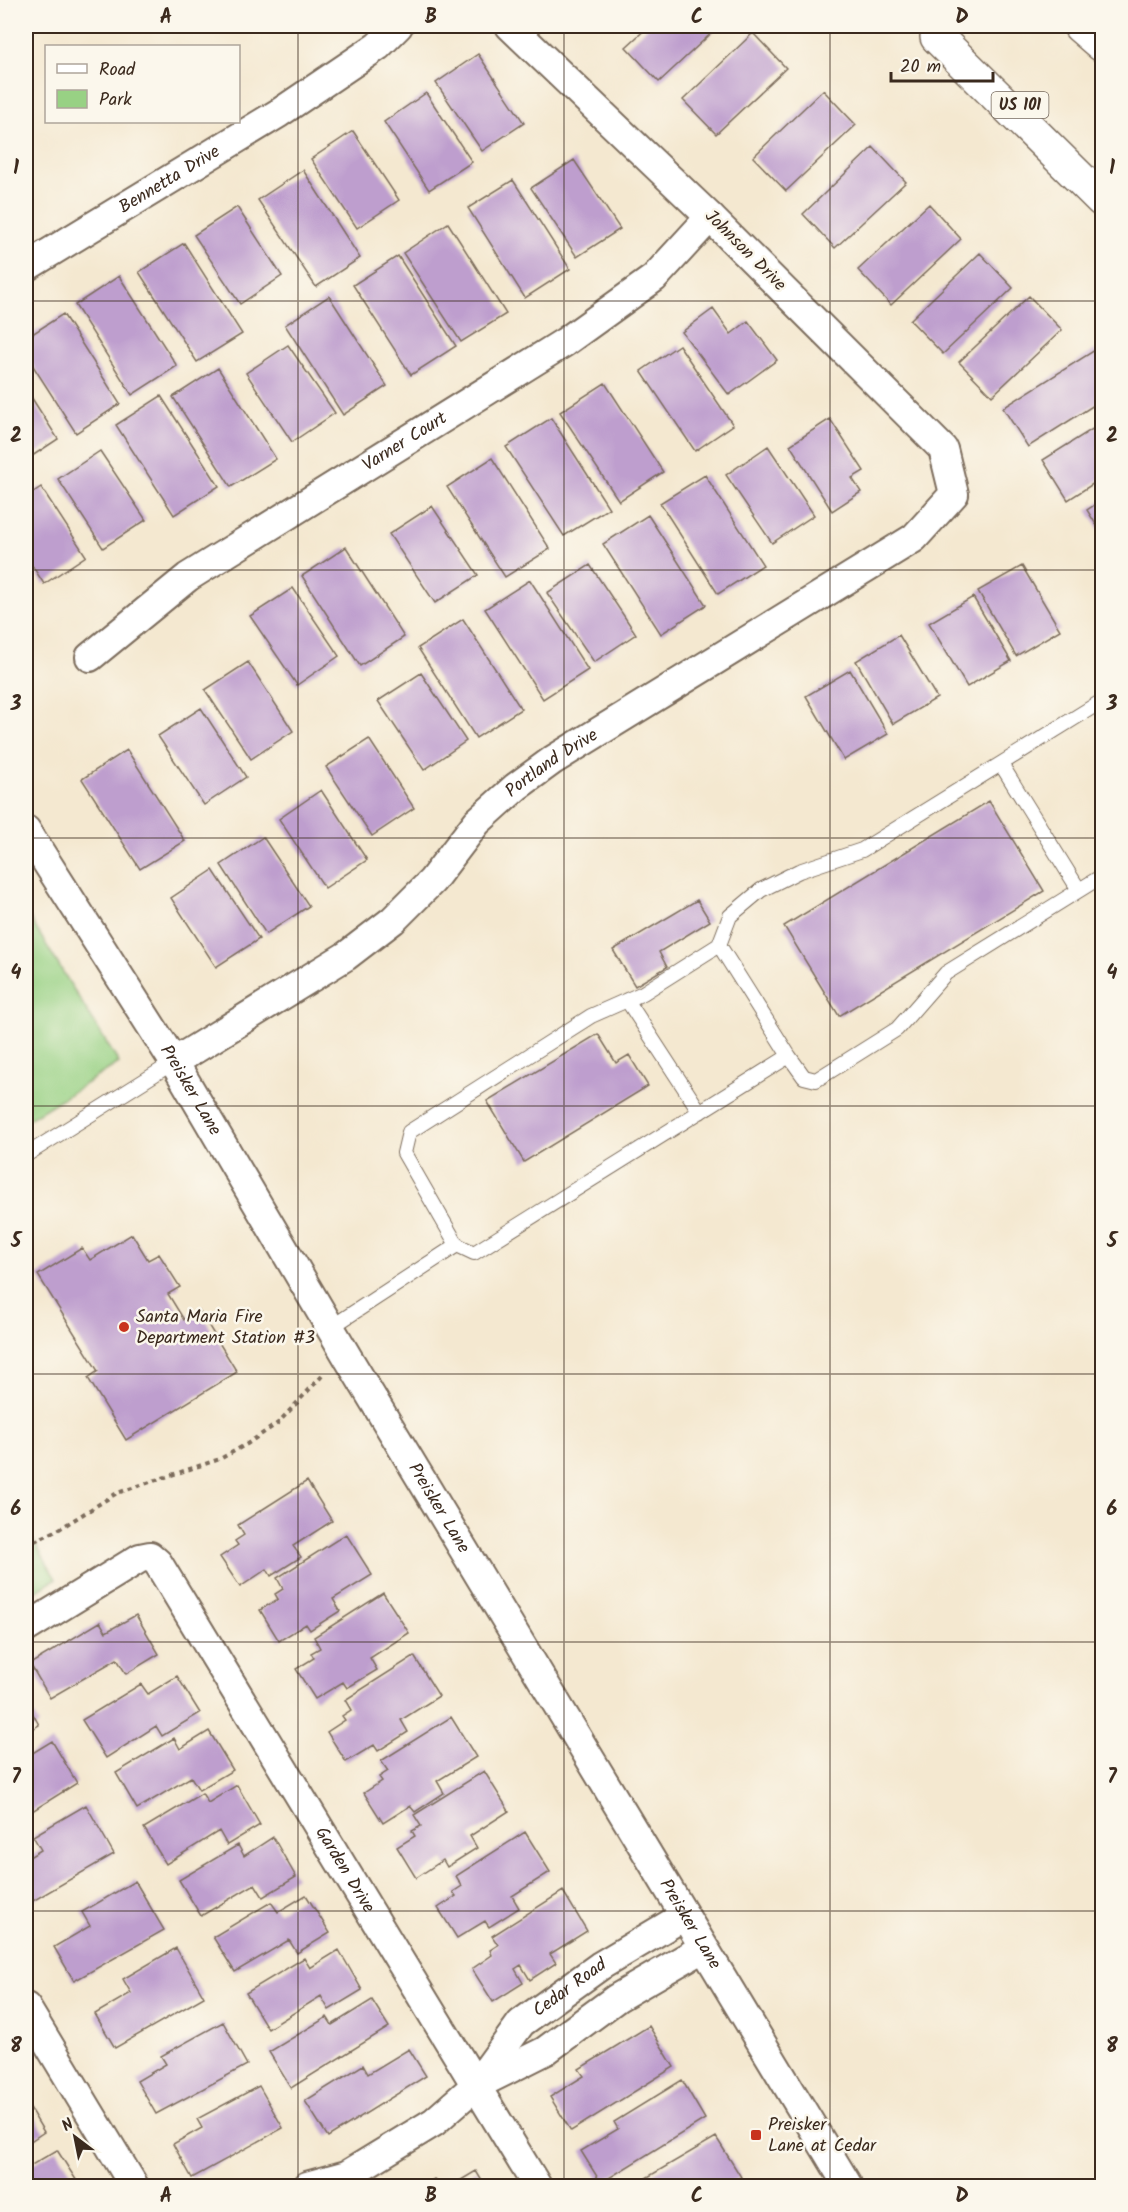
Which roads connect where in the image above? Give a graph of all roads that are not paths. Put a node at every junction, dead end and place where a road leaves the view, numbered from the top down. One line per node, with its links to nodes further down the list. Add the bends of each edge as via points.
1 (398, 26): 9 (street, Bennetta Drive, via 378,45 279,113)
2 (510, 26): 8 (street, Johnson Drive)
3 (1080, 26): 5 (highway)
4 (931, 31): 6 (highway, US 101); 7 (highway)
5 (1102, 45)
6 (1102, 173)
7 (1102, 200)
8 (710, 217): 10 (street, Johnson Drive, via 943,449); 11 (street, Varner Court, via 654,278 566,342 188,577)
9 (26, 267)
10 (954, 494): 20 (street, Portland Drive, via 914,538 553,760 477,822 432,881 393,920 346,956)
11 (90, 657)
12 (1102, 701): 13 (lane)
13 (1001, 764): 16 (lane); 17 (lane, via 862,850 798,871 761,890 730,916)
14 (26, 830): 20 (street, Preisker Lane)
15 (1102, 876): 16 (lane)
16 (1079, 890): 19 (lane, via 946,973 897,1029 816,1080 804,1077)
17 (719, 945): 18 (lane); 19 (lane)
18 (627, 1000): 21 (lane); 23 (lane, via 591,1016 409,1132 404,1152)
19 (789, 1056): 21 (lane)
20 (174, 1062): 22 (lane); 24 (street, Preisker Lane)
21 (700, 1112): 23 (lane, via 474,1254)
22 (26, 1155)
23 (457, 1245): 24 (lane)
24 (330, 1328): 26 (street, Preisker Lane)
25 (26, 1628): 29 (street, Garden Drive, via 140,1558 150,1556 158,1563)
26 (684, 1916): 27 (street, Preisker Lane); 29 (street, Cedar Road, via 600,1966 521,2023)
27 (703, 1948): 29 (street, Cedar Road, via 617,1998 545,2051); 33 (street, Preisker Lane)
28 (26, 2007): 30 (street)
29 (476, 2085): 31 (street, Cedar Road, via 434,2122 347,2175); 32 (street, Garden Drive)
30 (134, 2187)
31 (307, 2187)
32 (537, 2187)
33 (848, 2187)

